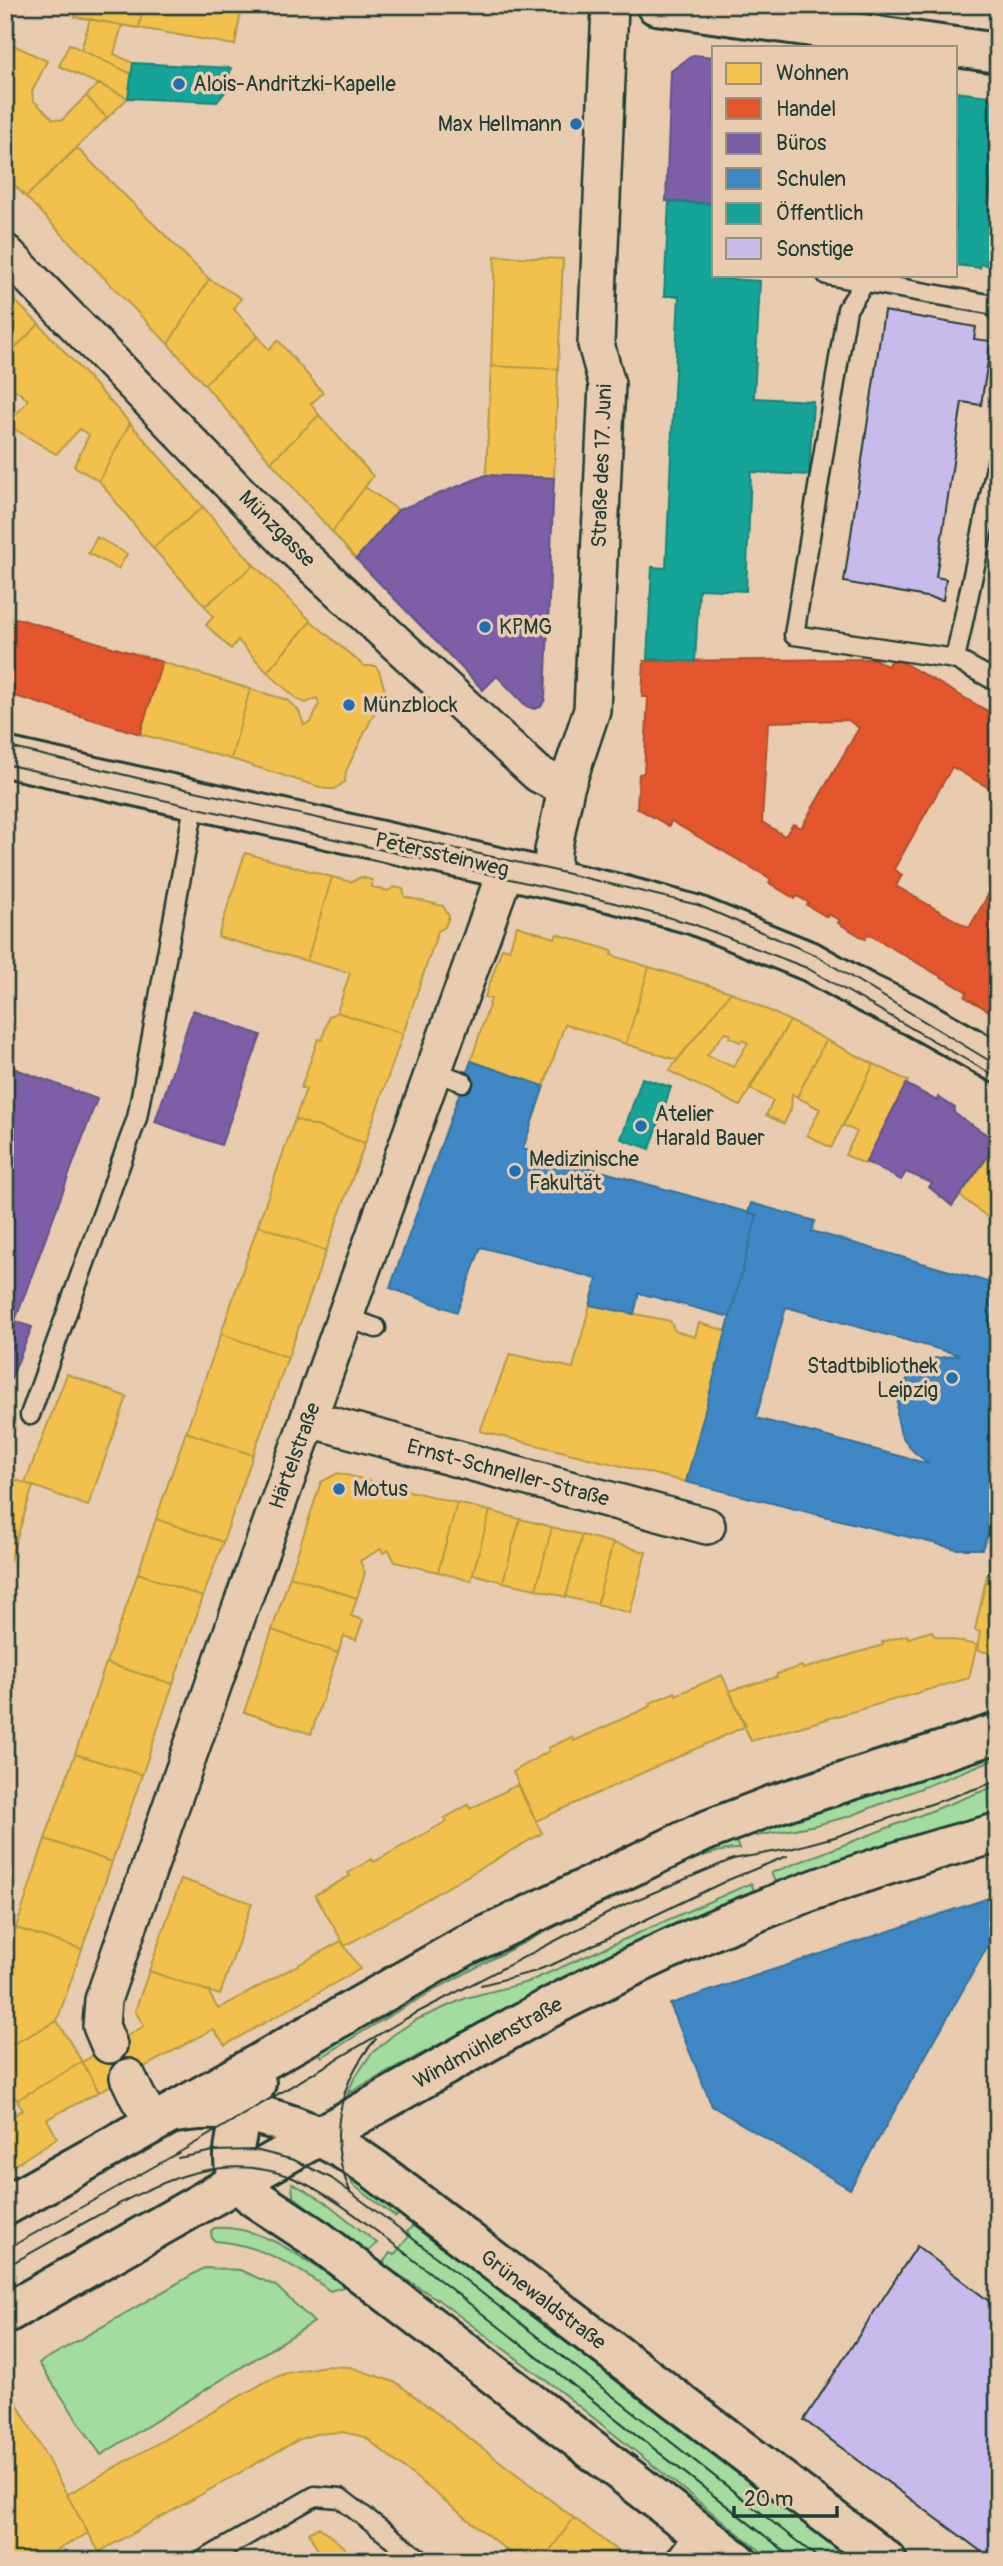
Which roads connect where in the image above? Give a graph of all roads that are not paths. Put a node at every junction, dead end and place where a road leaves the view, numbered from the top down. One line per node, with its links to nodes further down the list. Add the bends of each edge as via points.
1 (610, 5): 15 (street, Straße des 17. Juni, via 596,344 607,384 596,639 592,710)
2 (656, 5): 3 (main road)
3 (903, 43): 4 (main road)
4 (932, 46)
5 (958, 49): 6 (main road)
6 (998, 53)
7 (5, 252): 15 (street, Münzgasse, via 282,537 538,774)
8 (840, 276): 9 (lane)
9 (866, 278): 10 (lane, via 994,305); 12 (lane, via 847,309 794,635)
10 (998, 313)
11 (998, 458): 12 (lane)
12 (955, 659): 13 (lane)
13 (998, 682)
14 (5, 757): 16 (main road, Peterssteinweg)
15 (566, 788): 18 (street, Straße des 17. Juni)
16 (195, 800): 17 (main road, Peterssteinweg); 22 (lane, via 137,1118)
17 (506, 869): 18 (main road, Peterssteinweg); 23 (street, Härtelstraße, via 447,1076 361,1323)
18 (552, 880): 19 (main road, Peterssteinweg, via 695,915 811,962)
19 (866, 993): 20 (main road, Peterssteinweg); 21 (main road, Peterssteinweg)
20 (998, 1063)
21 (998, 1089)
22 (30, 1415)
23 (309, 1419): 24 (street, Ernst-Schneller-Straße); 27 (street, Härtelstraße, via 103,2000 101,2026)
24 (707, 1526)
25 (998, 1733): 28 (main road, via 703,1832 465,1946)
26 (998, 1833): 32 (main road, Windmühlenstraße, via 853,1877 683,1942 568,1998)
27 (109, 2045)
28 (291, 2046): 30 (main road, via 257,2081); 31 (main road)
29 (128, 2077): 31 (street, via 138,2098)
30 (244, 2113): 31 (main road, Grünewaldstraße, via 208,2109); 32 (main road, Grünewaldstraße); 33 (main road, via 234,2156)
31 (162, 2118): 34 (main road)
32 (317, 2137): 33 (main road, Windmühlenstraße); 40 (main road, Grünewaldstraße, via 375,2170)
33 (239, 2182): 35 (main road, Windmühlenstraße); 36 (main road, via 255,2198 327,2246)
34 (5, 2206)
35 (5, 2314)
36 (694, 2548): 39 (main road)
37 (202, 2561): 38 (lane, via 315,2496 340,2498)
38 (422, 2561)
39 (737, 2561)
40 (887, 2561)

